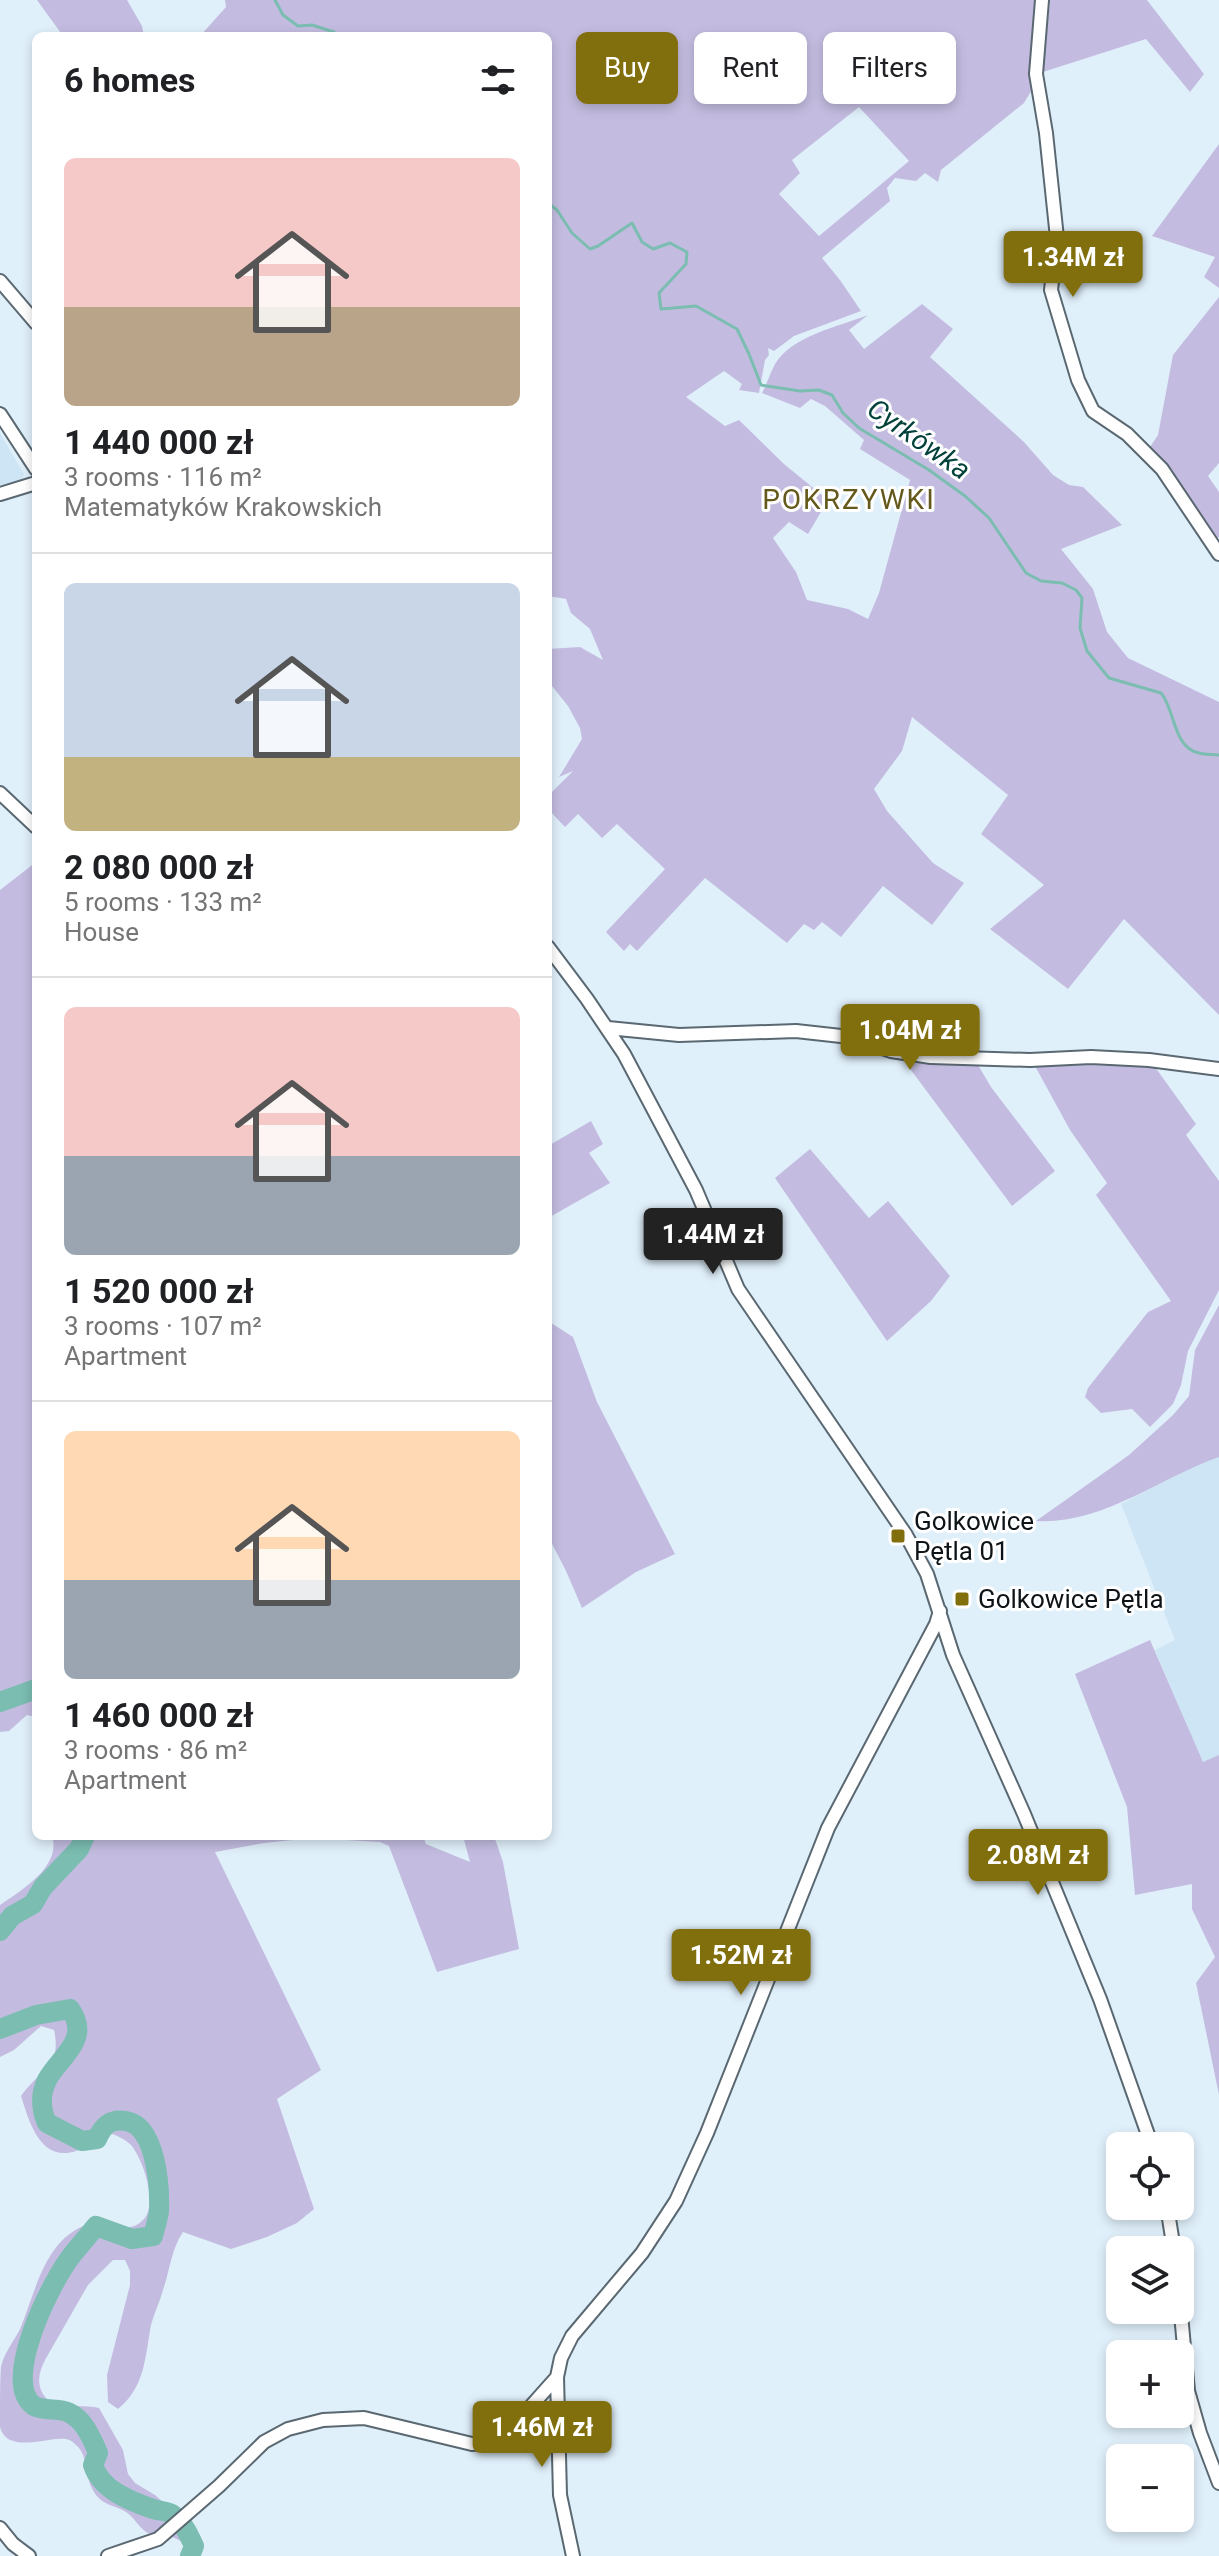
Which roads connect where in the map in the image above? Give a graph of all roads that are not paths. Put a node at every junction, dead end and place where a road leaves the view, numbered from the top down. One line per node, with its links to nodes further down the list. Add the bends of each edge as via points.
1 (1042, 0): 8 (street, via 1036,74 1057,238 1051,290 1078,380 1093,411 1127,434 1162,469)
2 (0, 281): 3 (street)
3 (32, 318)
4 (0, 414): 5 (street)
5 (32, 463)
6 (32, 484): 7 (street)
7 (0, 494)
8 (1219, 554)
9 (0, 793): 10 (street)
10 (32, 823)
11 (552, 952): 12 (street)
12 (608, 1028): 13 (street, via 679,1035 796,1031 850,1037 931,1057 1091,1057); 14 (street, via 696,1190 738,1289 906,1535)
13 (1219, 1069)
14 (940, 1611): 15 (street, via 953,1655 1105,2012); 17 (street, via 828,1828 676,2201 642,2253 572,2336)
15 (1147, 2132)
16 (1182, 2324): 18 (street, via 1188,2391)
17 (557, 2377): 21 (street, via 499,2442 472,2444 364,2418 288,2429 264,2442 158,2539); 22 (street, via 560,2495)
18 (1219, 2483)
19 (0, 2528): 20 (street)
20 (29, 2556)
21 (108, 2556)
22 (573, 2556)

